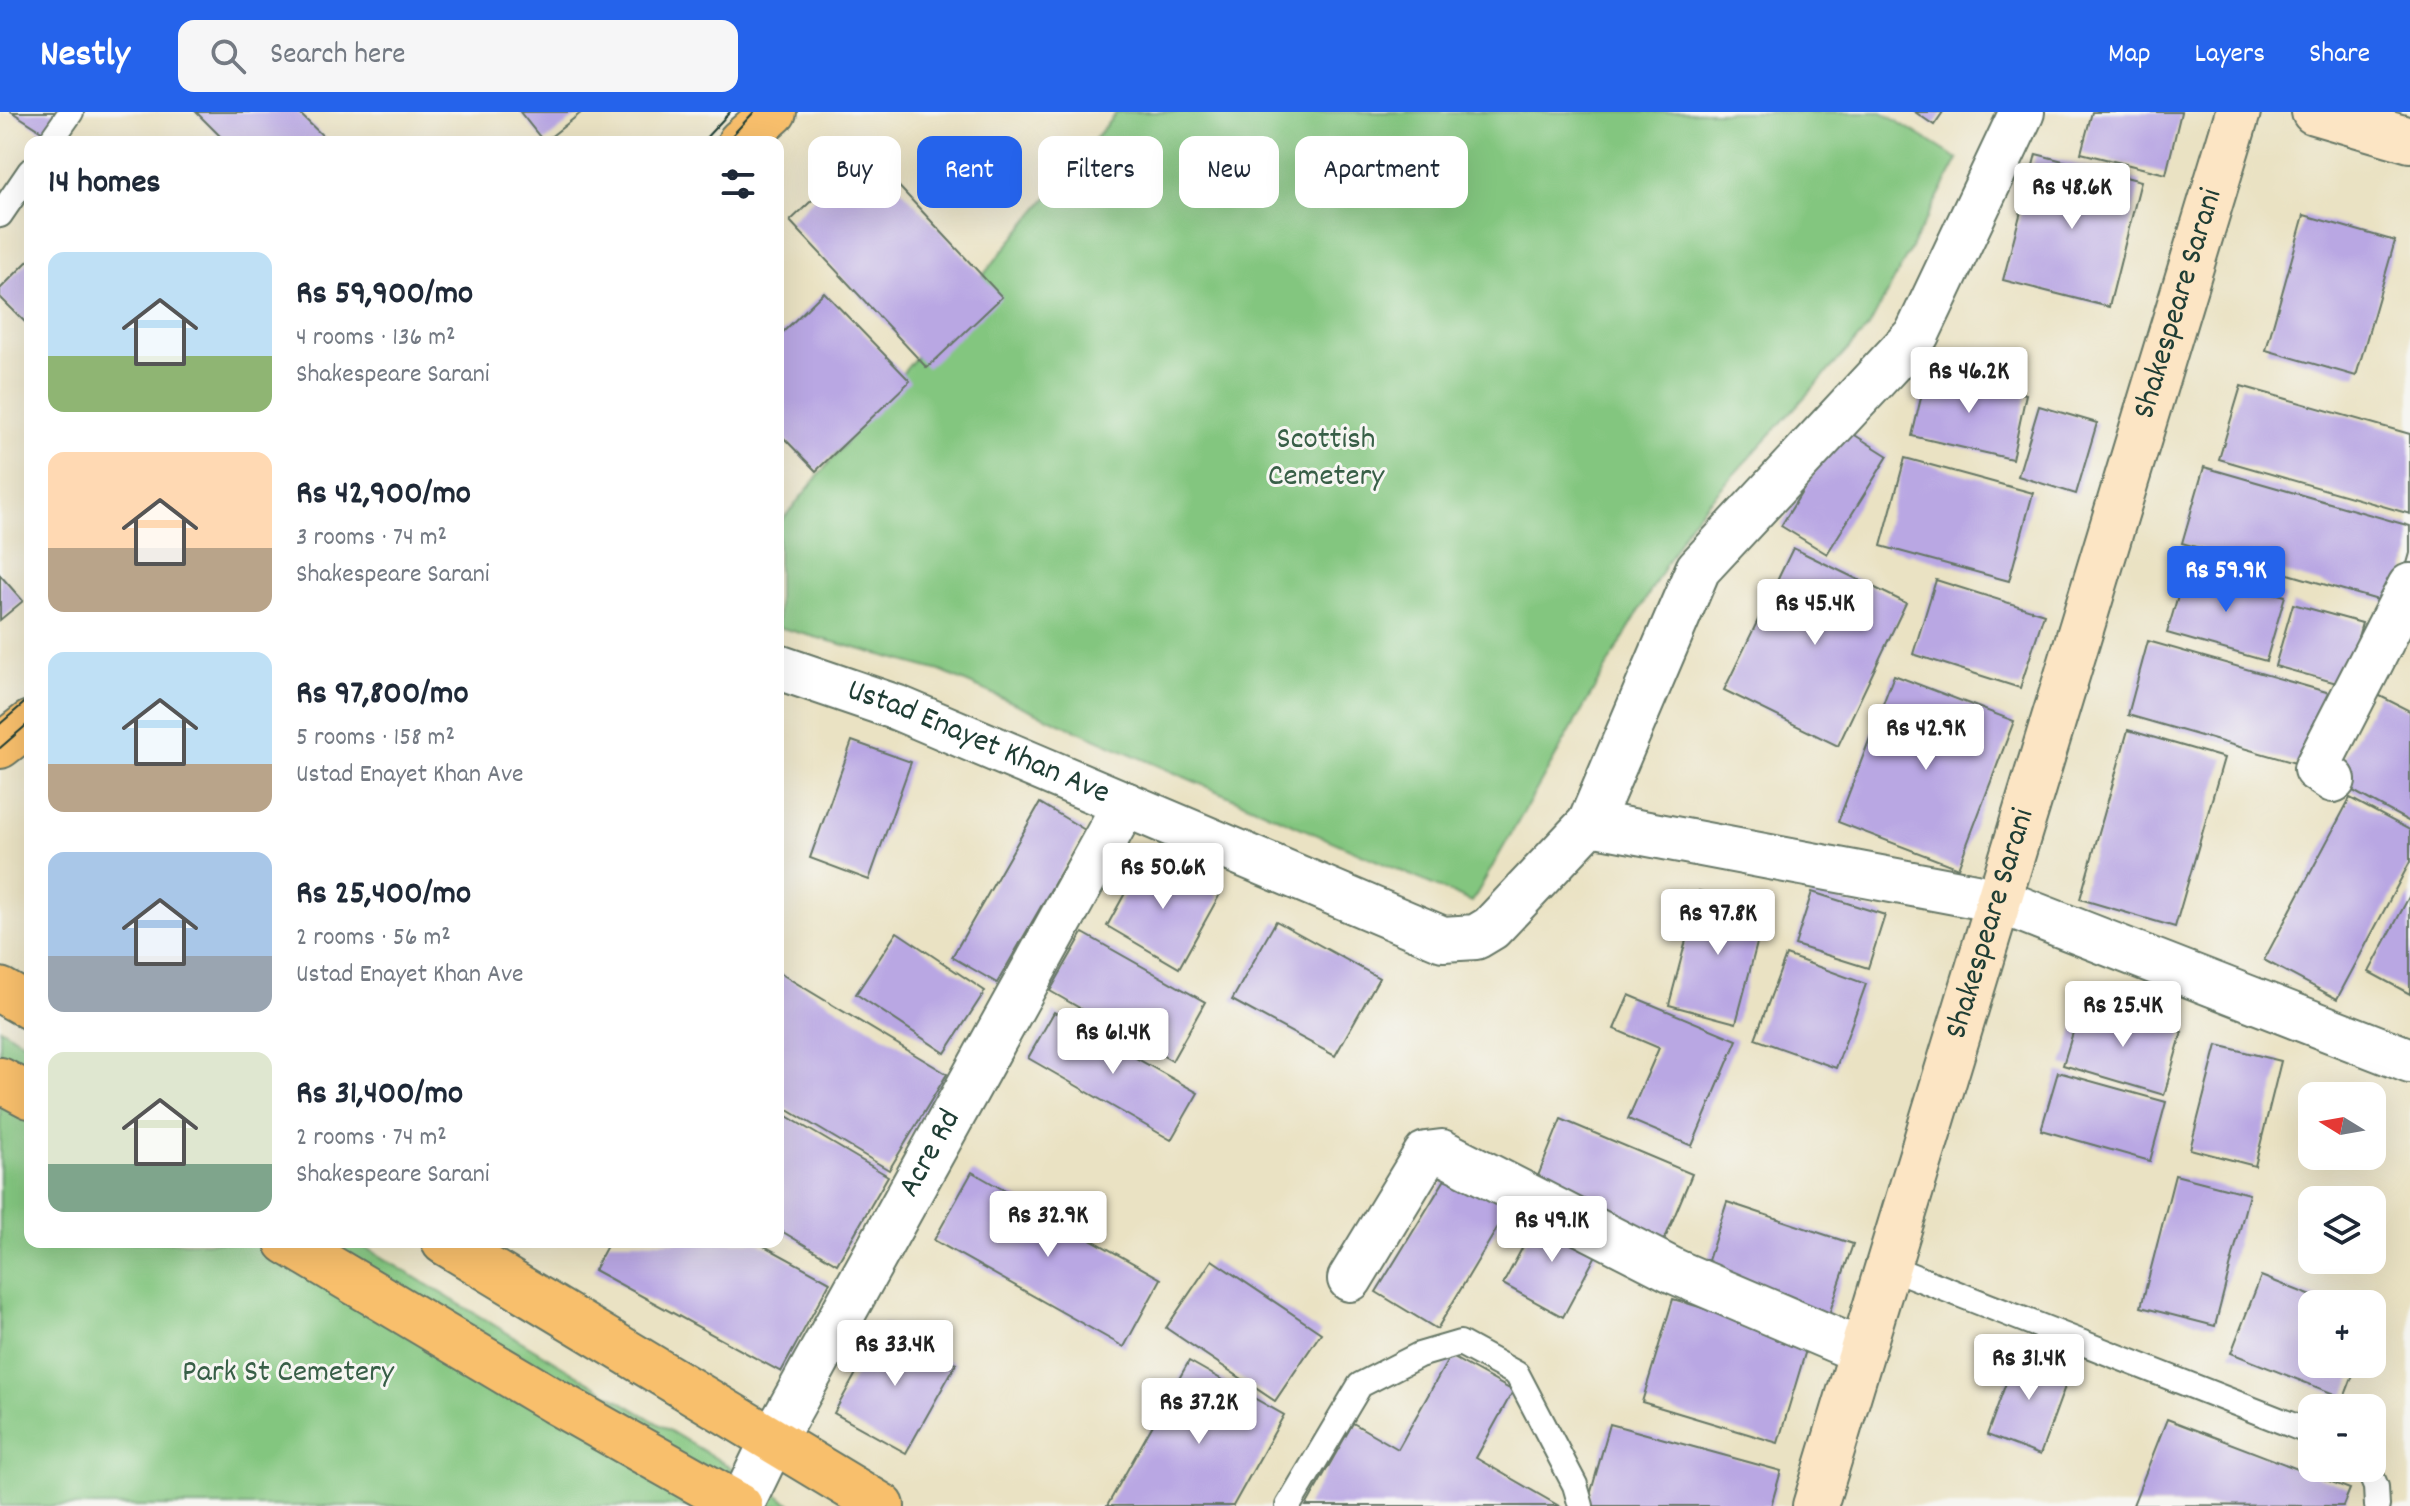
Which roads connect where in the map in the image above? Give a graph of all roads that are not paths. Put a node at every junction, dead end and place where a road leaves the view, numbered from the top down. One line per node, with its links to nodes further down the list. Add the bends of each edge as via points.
1 (71, 112): 6 (lane)
2 (774, 112): 7 (main road)
3 (2022, 112): 17 (street, via 1917,334 1698,569)
4 (2238, 112): 18 (main road, Shakespeare Sarani)
5 (2314, 112): 8 (main road)
6 (54, 136)
7 (747, 136)
8 (2410, 140)
9 (24, 180): 10 (lane)
10 (0, 215)
11 (2410, 586): 15 (street, via 2316,769)
12 (784, 669): 16 (street, Ustad Enayet Khan Ave, via 898,708)
13 (24, 728): 14 (main road)
14 (0, 746)
15 (2333, 780)
16 (1125, 804): 17 (street, Ustad Enayet Khan Ave, via 1443,939 1476,937 1491,928); 30 (street, Acre Rd)
17 (1590, 823): 18 (street)
18 (1997, 900): 21 (street); 26 (main road, Shakespeare Sarani)
19 (0, 990): 20 (main road)
20 (24, 1004)
21 (2410, 1060)
22 (0, 1080): 23 (main road)
23 (24, 1093)
24 (297, 1248): 33 (main road)
25 (454, 1248): 30 (main road)
26 (1887, 1266): 28 (main road, Shakespeare Sarani); 29 (lane)
27 (1350, 1279): 28 (street, via 1426,1154 1442,1152 1676,1272)
28 (1861, 1351): 32 (main road, Shakespeare Sarani)
29 (2298, 1427)
30 (773, 1440): 33 (street, Acre Rd); 34 (main road)
31 (2374, 1482): 37 (lane)
32 (1820, 1504)
33 (740, 1506)
34 (882, 1506)
35 (1288, 1506): 36 (lane, via 1360,1385 1419,1355 1460,1343 1517,1374)
36 (1581, 1506)
37 (2377, 1506)

